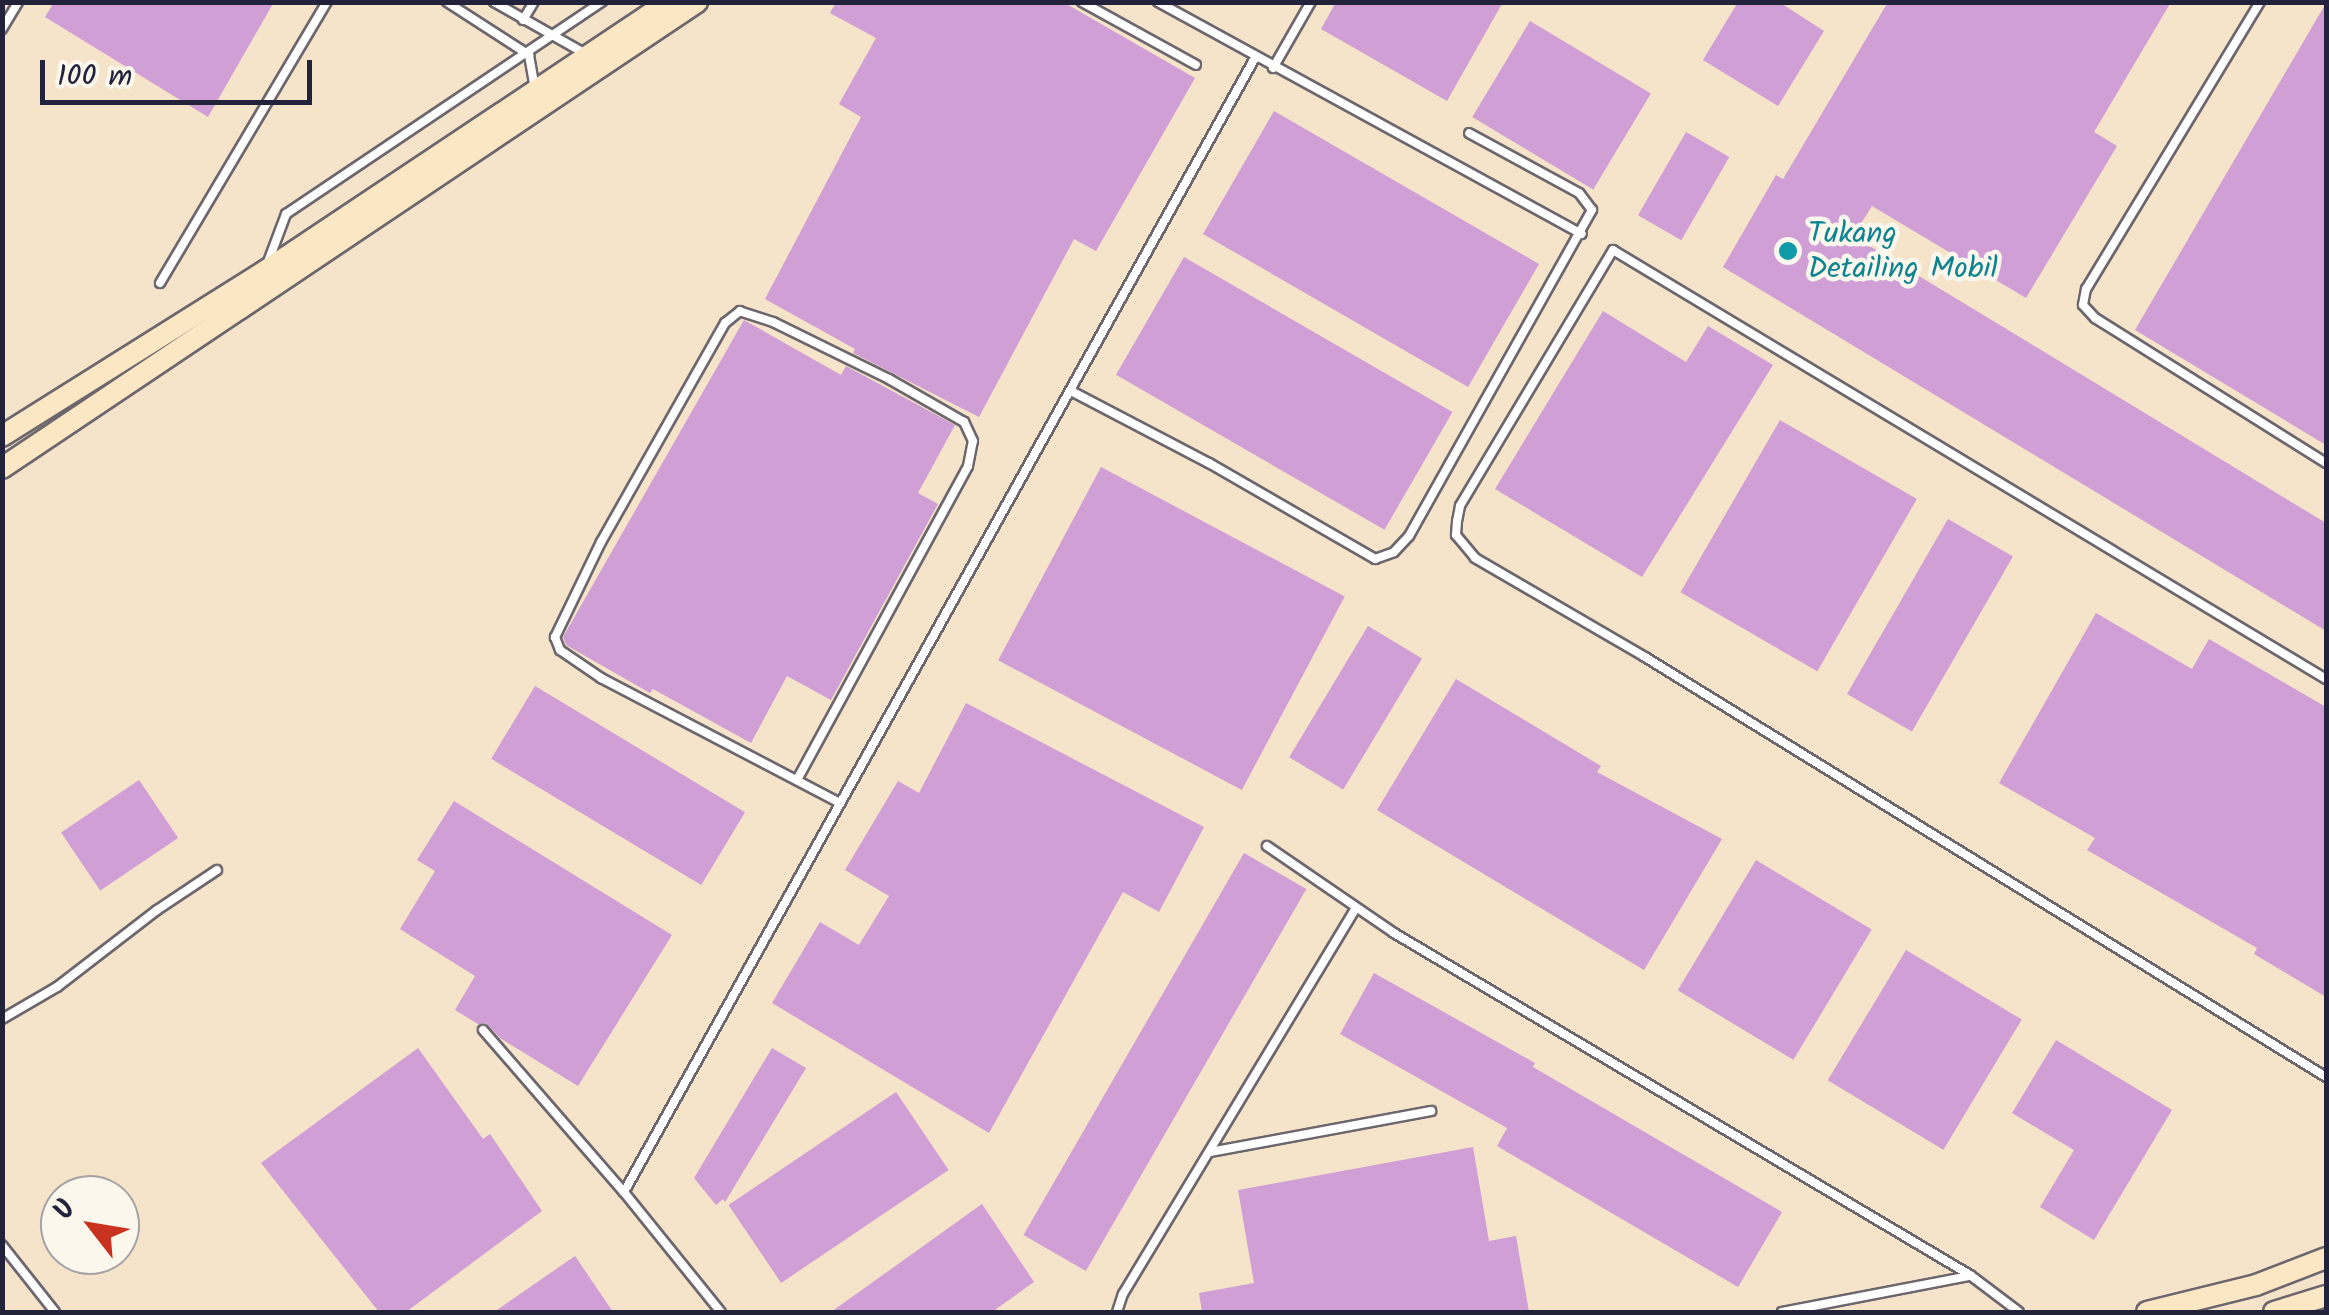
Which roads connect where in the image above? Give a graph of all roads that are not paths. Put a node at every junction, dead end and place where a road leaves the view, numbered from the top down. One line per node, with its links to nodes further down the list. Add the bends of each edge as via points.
1 (18, 2): 14 (lane)
2 (327, 2): 25 (lane)
3 (448, 2): 16 (lane)
4 (494, 2): 13 (lane)
5 (534, 2): 13 (lane)
6 (602, 2): 15 (lane)
7 (670, 2): 18 (main road)
8 (697, 2): 18 (main road)
9 (1082, 2): 19 (lane)
10 (1158, 2): 17 (lane)
11 (1311, 2): 20 (lane)
12 (2260, 2): 28 (lane, via 2086,289 2084,305)
13 (523, 20): 15 (lane)
14 (2, 30)
15 (554, 38): 16 (lane); 18 (lane)
16 (529, 56): 21 (lane); 24 (lane, via 286,214)
17 (1255, 58): 20 (lane); 26 (lane)
18 (595, 61): 21 (main road)
19 (1196, 65)
20 (1273, 68): 23 (lane)
21 (537, 100): 24 (main road); 29 (main road)
22 (1469, 132): 23 (lane, via 1585,197 1592,210)
23 (1582, 234): 26 (lane, via 1410,536 1375,559)
24 (265, 271): 27 (main road)
25 (160, 283)
26 (1071, 391): 32 (lane)
27 (2, 436)
28 (2326, 464)
29 (2, 468)
30 (2326, 679): 38 (lane, via 1613,250 1457,521 1456,534 1475,558)
31 (798, 778): 31 (lane, via 601,678 560,650 555,637 725,323 740,311 889,380 964,422 973,441 968,466); 32 (lane)
32 (840, 802): 41 (lane)
33 (1267, 846): 35 (lane)
34 (218, 870): 36 (lane, via 57,988)
35 (1356, 908): 40 (lane); 44 (lane)
36 (2, 1019)
37 (484, 1030): 41 (lane)
38 (2326, 1077)
39 (1430, 1111): 40 (lane)
40 (1210, 1152): 48 (lane)
41 (624, 1192): 47 (lane)
42 (2, 1246): 46 (lane)
43 (2326, 1258): 51 (main road, via 2256,1286)
44 (1970, 1276): 49 (lane); 50 (lane)
45 (2320, 1303): 52 (main road)
46 (54, 1312)
47 (721, 1312)
48 (1117, 1312)
49 (1782, 1312)
50 (2019, 1312)
51 (2146, 1312)
52 (2274, 1312)

